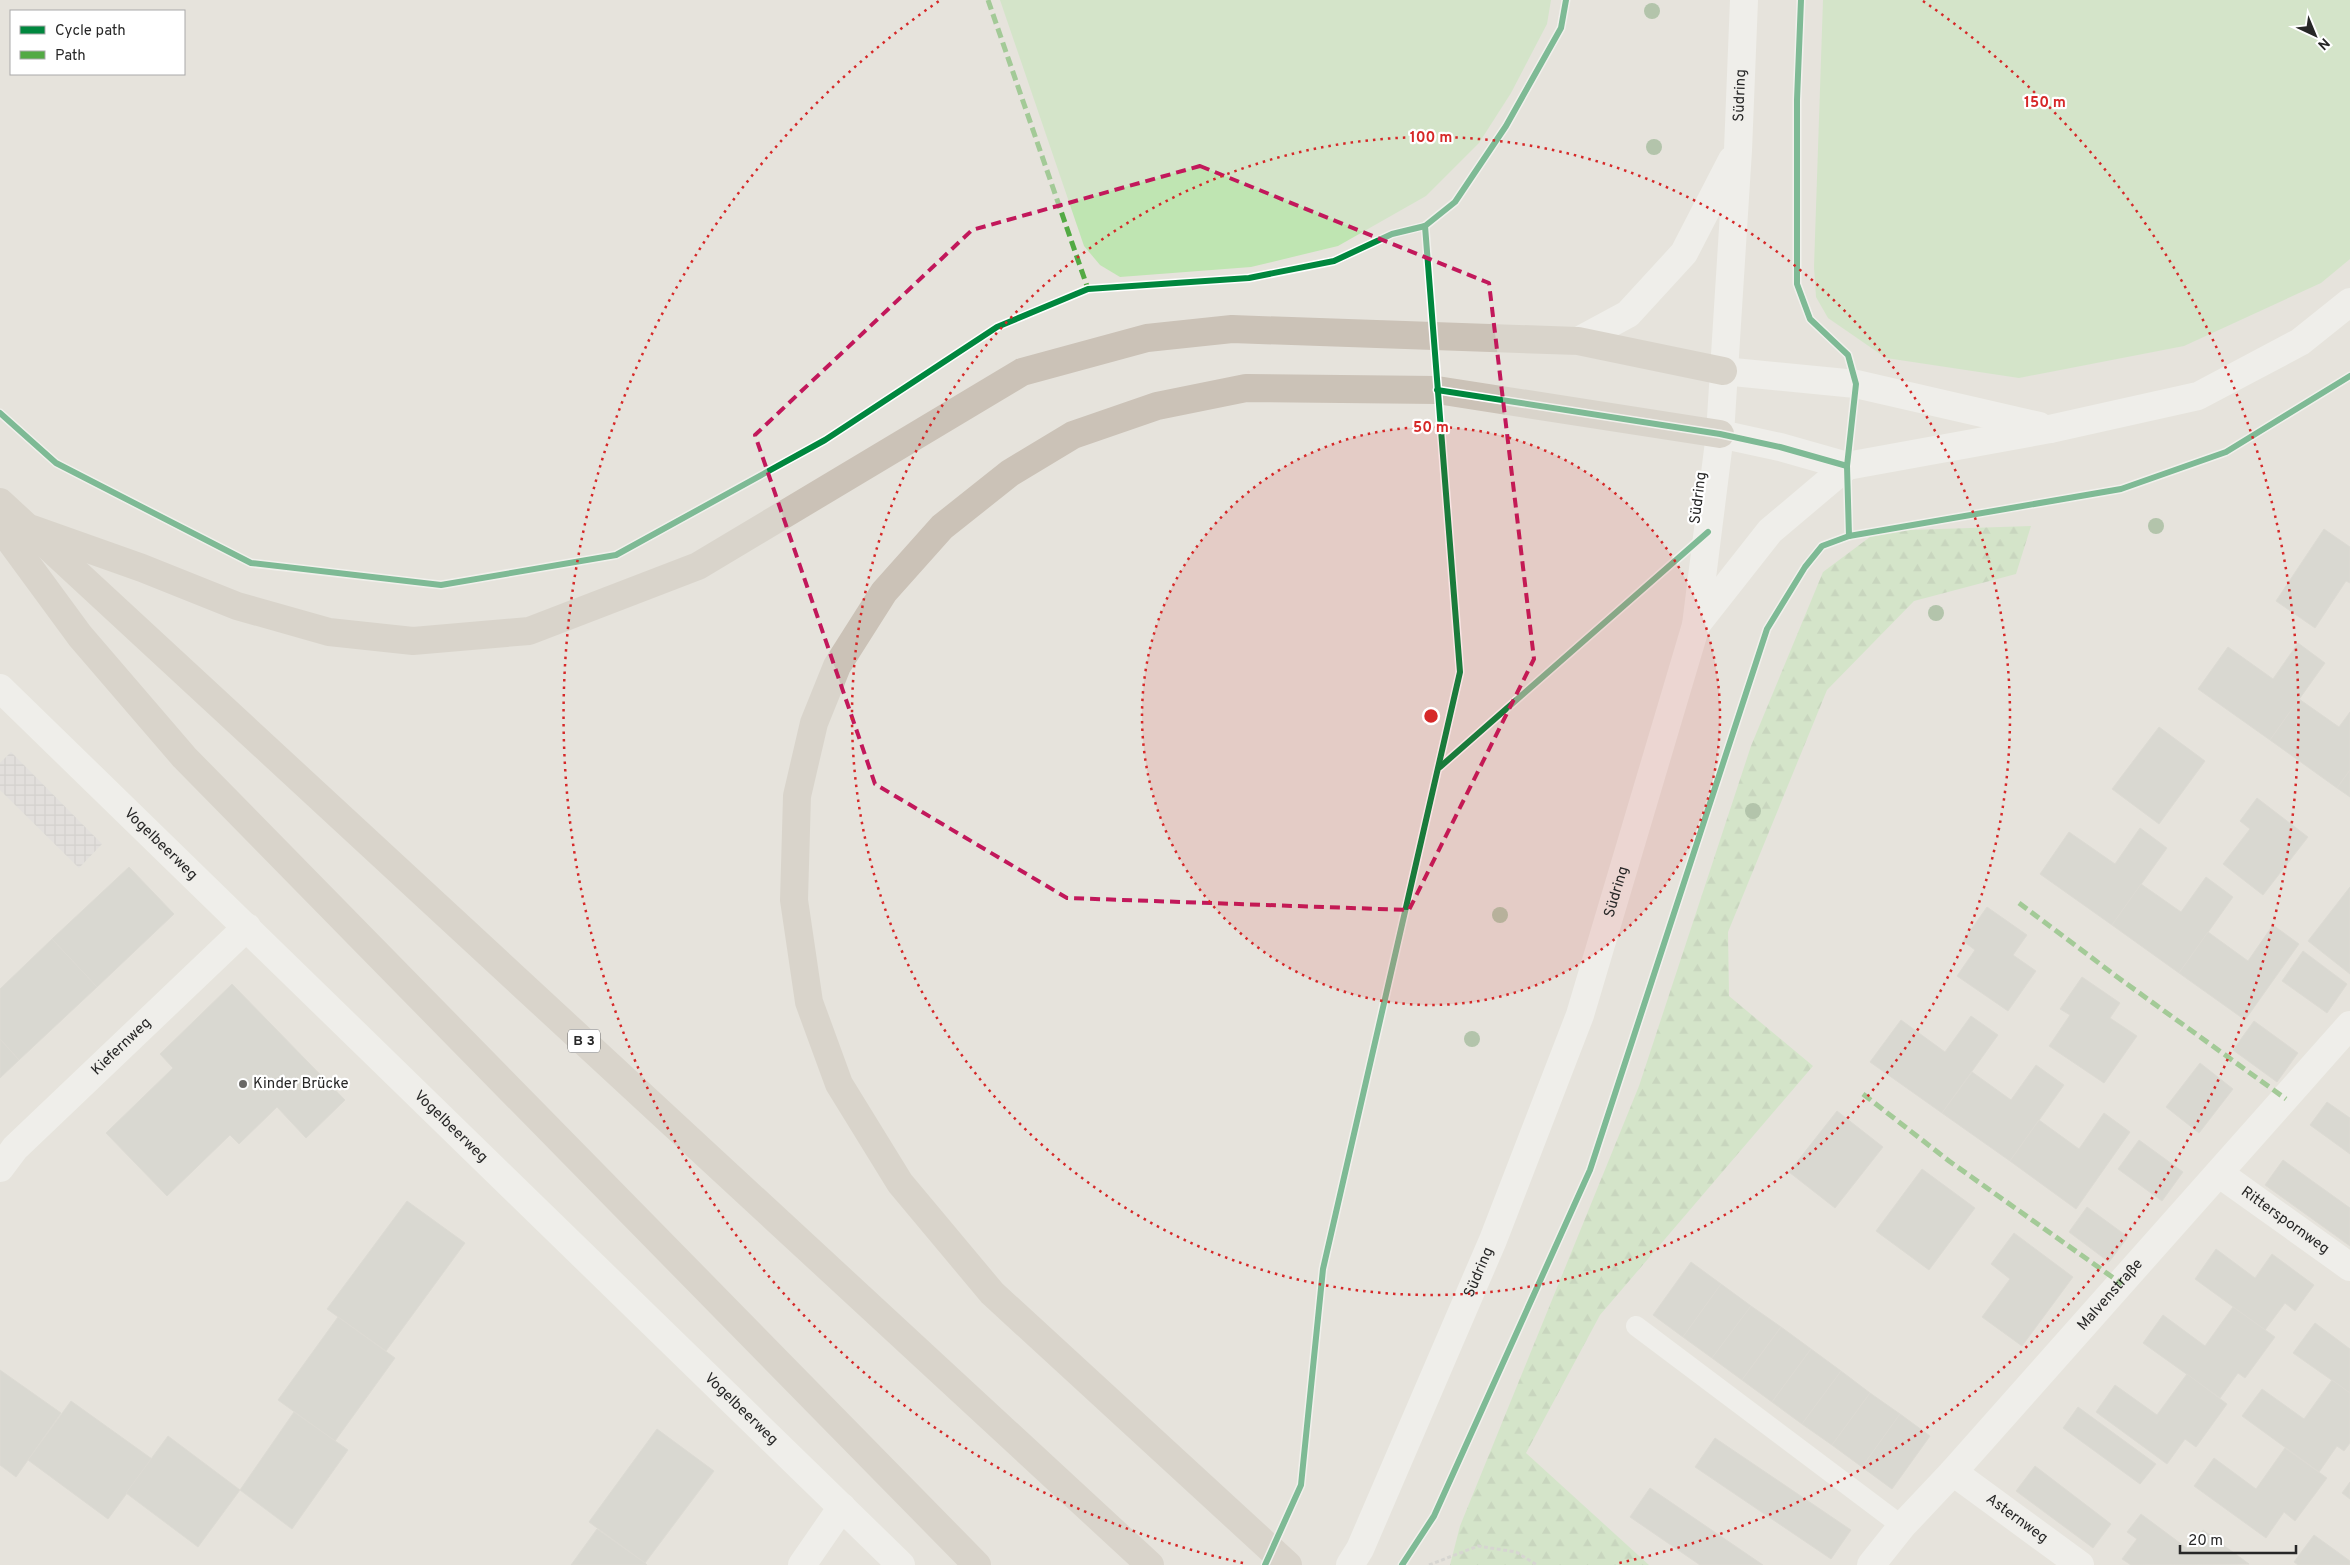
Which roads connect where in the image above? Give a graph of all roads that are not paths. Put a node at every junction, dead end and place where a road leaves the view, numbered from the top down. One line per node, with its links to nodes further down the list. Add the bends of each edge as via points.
1 (1744, 0): 2 (street, Südring)
2 (1738, 150): 4 (street, via 1684,253 1628,314); 5 (street, Südring)
3 (2350, 302): 6 (street, via 2300,342 2198,396)
4 (1578, 341): 5 (highway); 11 (highway, via 1232,329 1148,338 1022,372 698,566 529,631 413,641 329,632 237,606 142,568)
5 (1723, 371): 6 (street, via 1856,384); 7 (street, Südring)
6 (2050, 428): 8 (street)
7 (1720, 434): 8 (street); 12 (street, Südring); 27 (highway, via 1437,390 1246,388 1157,406 1073,435 1010,473 942,527 884,592 837,666 814,723 797,796 794,900 809,1002 839,1084 900,1183 992,1293)
8 (1847, 466): 12 (street, via 1770,531)
9 (0, 502): 11 (highway, B 3)
10 (0, 527): 26 (highway, via 80,636 184,757)
11 (32, 530): 23 (highway, B 3)
12 (1696, 625): 28 (street, Südring, via 1580,1015 1493,1240 1360,1549)
13 (0, 688): 14 (street, Vogelbeerweg)
14 (247, 927): 16 (street, Kiefernweg, via 15,1148); 21 (street, Vogelbeerweg)
15 (2350, 1025): 17 (street, Malvenstraße)
16 (0, 1168)
17 (2220, 1174): 18 (street, Ritterspornweg); 20 (street, Malvenstraße)
18 (2350, 1267)
19 (1636, 1326): 22 (lane)
20 (1953, 1472): 22 (street, Malvenstraße); 30 (street, Asternweg)
21 (842, 1507): 24 (street); 25 (street, Vogelbeerweg)
22 (1902, 1526): 29 (street, Malvenstraße)
23 (1143, 1559)
24 (802, 1565)
25 (901, 1565)
26 (977, 1565)
27 (1288, 1565)
28 (1350, 1565)
29 (1871, 1565)
30 (2080, 1565)

